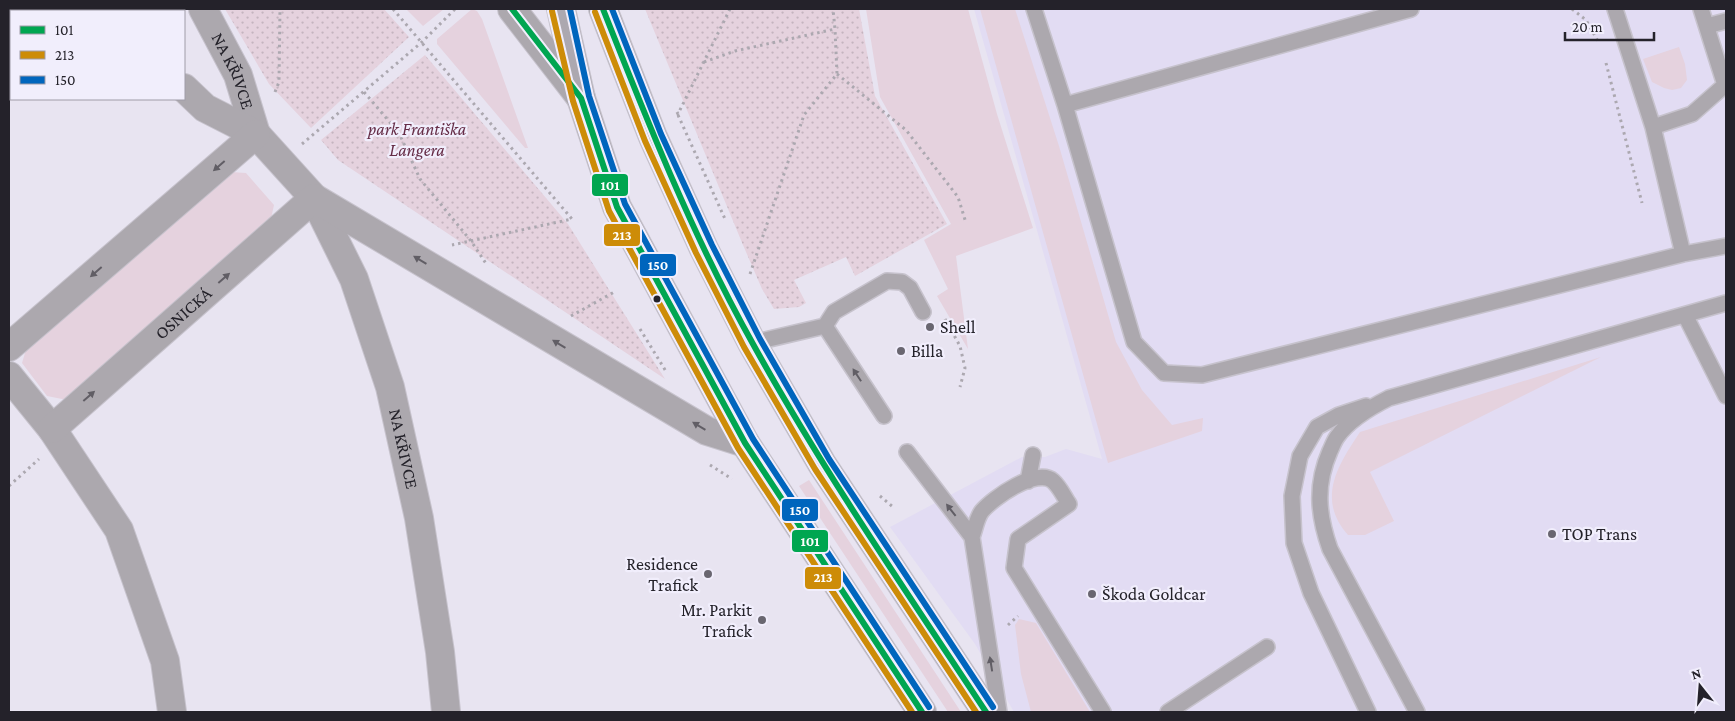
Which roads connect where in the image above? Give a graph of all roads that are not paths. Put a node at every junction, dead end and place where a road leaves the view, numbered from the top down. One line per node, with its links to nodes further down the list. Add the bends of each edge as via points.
1 (203, 9): 16 (street, NA KŘIVCE, via 238,75)
2 (512, 9): 13 (street)
3 (561, 9): 13 (main road)
4 (603, 9): 24 (main road, via 653,137 704,249)
5 (1034, 9): 14 (lane)
6 (1411, 9): 14 (lane)
7 (1616, 9): 15 (lane)
8 (1701, 9): 10 (lane)
9 (1726, 21): 10 (lane)
10 (1706, 26): 11 (lane)
11 (1725, 84): 15 (lane, via 1692,114)
12 (185, 89): 16 (street, NA KŘIVCE, via 205,108)
13 (581, 98): 31 (main road, via 617,207)
14 (1065, 105): 19 (lane, via 1134,342 1164,373 1202,375)
15 (1652, 127): 19 (lane)
16 (256, 134): 17 (street, NA KŘIVCE); 25 (street, one-way to 25)
17 (314, 198): 30 (street, OSNICKÁ, one-way to 17); 31 (street, NA KŘIVCE, one-way to 17, via 707,431); 38 (street, NA KŘIVCE, via 354,279 390,387 419,518)
18 (1726, 246): 19 (lane)
19 (1683, 254)
20 (1726, 303): 22 (lane)
21 (923, 312): 23 (lane, via 910,288 902,282 887,281 834,312)
22 (1685, 315): 27 (lane); 28 (lane)
23 (825, 326): 24 (lane); 29 (lane, one-way to 23)
24 (752, 343): 40 (main road, via 824,468)
25 (9, 347)
26 (9, 376): 30 (street)
27 (1726, 396)
28 (1386, 399): 44 (lane, via 1339,415 1317,427 1300,456 1292,496 1294,543 1311,593); 45 (lane, via 1358,416 1336,437 1322,468 1319,504 1330,549)
29 (884, 416)
30 (56, 435): 37 (street, via 119,530 165,661)
31 (745, 443): 39 (main road)
32 (907, 452): 35 (lane, one-way to 32)
33 (1032, 455): 34 (lane)
34 (1028, 481): 35 (lane, via 1000,495 981,512); 42 (lane, via 1042,477 1053,481 1069,504 1018,539 1014,568)
35 (972, 537): 41 (lane, one-way to 35)
36 (1267, 647): 43 (lane)
37 (172, 712)
38 (446, 712)
39 (922, 712)
40 (986, 712)
41 (999, 712)
42 (1103, 712)
43 (1168, 712)
44 (1368, 712)
45 (1417, 712)

